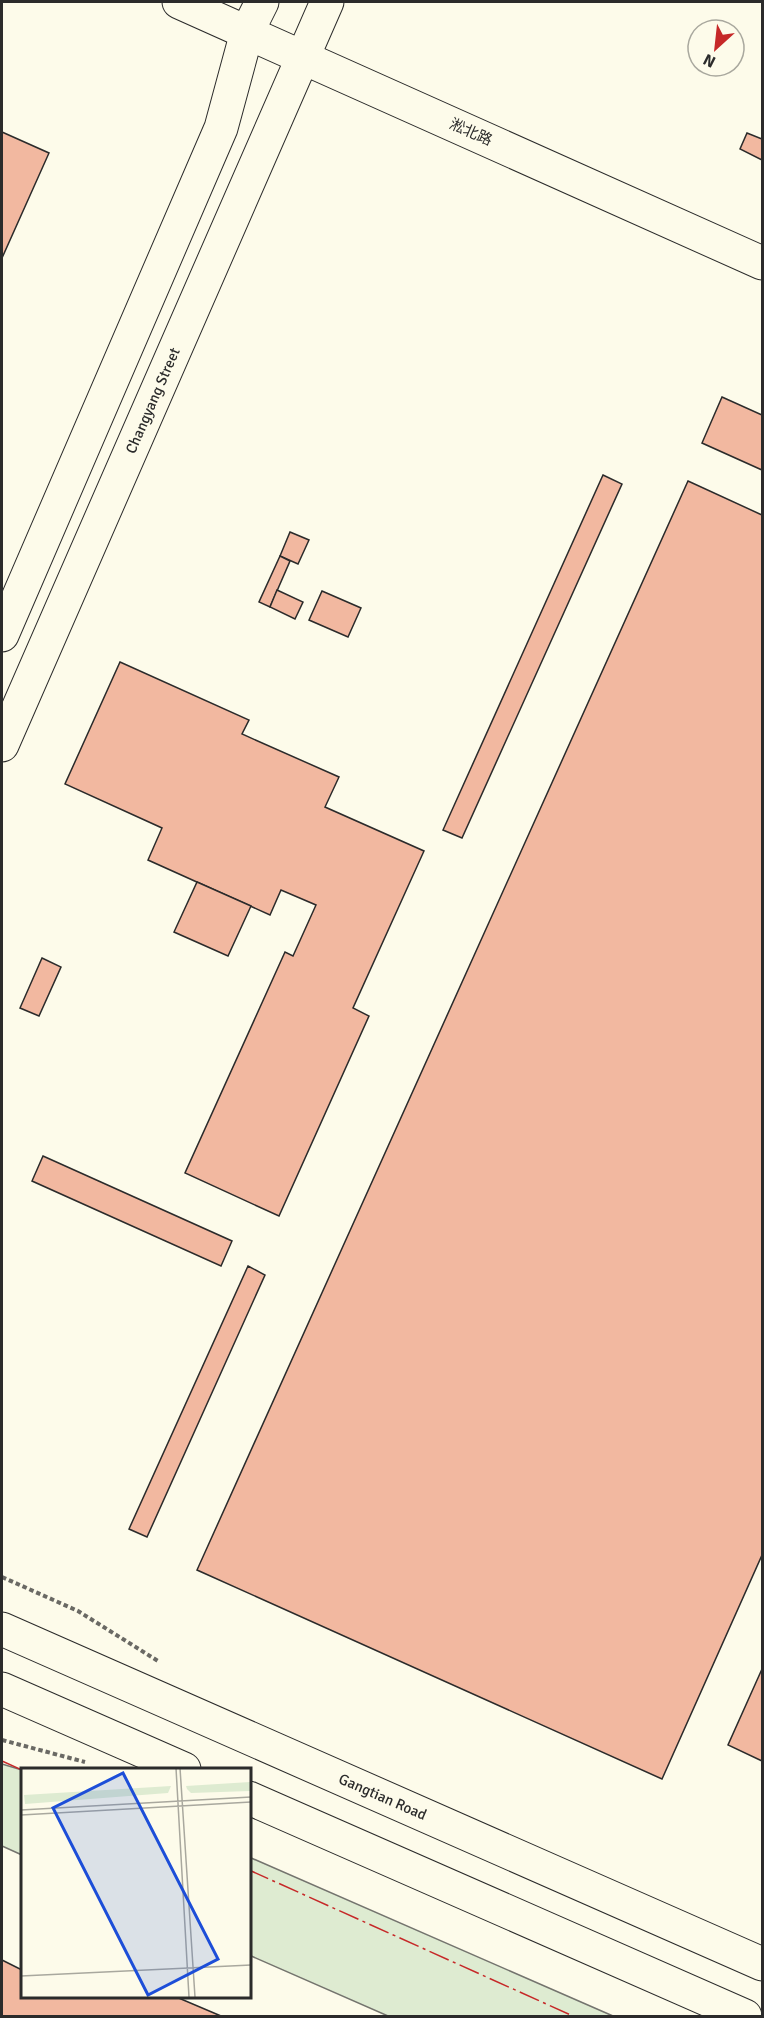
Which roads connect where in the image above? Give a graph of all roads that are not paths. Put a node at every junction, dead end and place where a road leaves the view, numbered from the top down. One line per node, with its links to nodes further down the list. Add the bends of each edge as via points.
1 (179, 2): 4 (main road, 淞北路)
2 (262, 2): 4 (main road)
3 (327, 2): 5 (main road, Changyang Street)
4 (248, 32): 5 (main road, 淞北路); 7 (main road, via 221,128)
5 (303, 56): 6 (main road, 淞北路); 8 (main road, Changyang Street)
6 (762, 263)
7 (2, 635)
8 (2, 744)
9 (2, 1629): 13 (main road, Gangtian Road)
10 (2, 1689): 11 (main road)
11 (181, 1768)
12 (250, 1798): 14 (main road)
13 (762, 1964)
14 (745, 2016)

